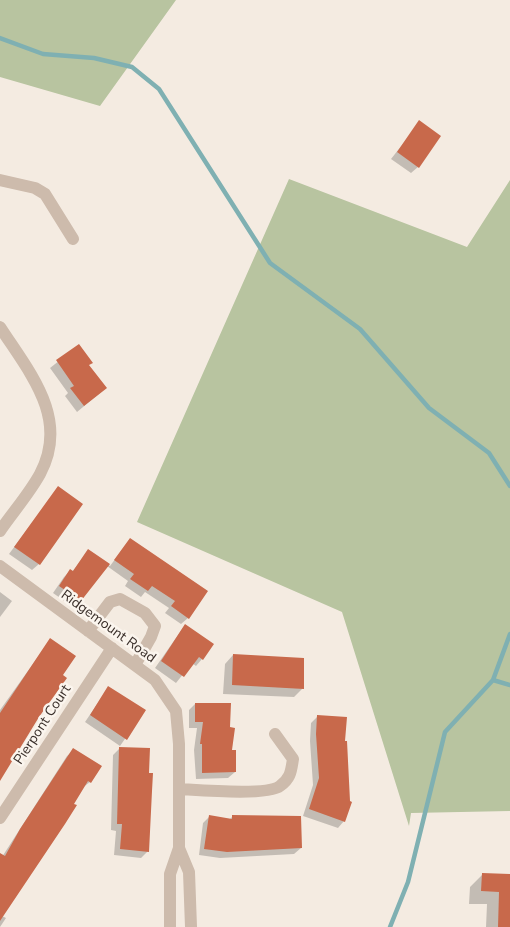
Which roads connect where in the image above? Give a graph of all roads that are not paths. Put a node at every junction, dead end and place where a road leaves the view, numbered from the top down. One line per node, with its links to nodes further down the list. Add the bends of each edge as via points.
1 (0, 180): 2 (street, via 45,194)
2 (73, 239)
3 (0, 327): 4 (street, via 40,389 51,419 51,445 40,474)
4 (0, 531)
5 (0, 566): 6 (street, Ridgemount Road)
6 (88, 631): 7 (street, Ridgemount Road); 8 (street, via 110,602 120,599 145,613 155,626)
7 (112, 648): 8 (street, Ridgemount Road); 11 (street, Pierpont Court)
8 (135, 665): 10 (street, Ridgemount Road, via 155,680 176,711)
9 (275, 734): 10 (street, via 294,759 291,776 279,787 262,791)
10 (179, 789): 12 (street, Ridgemount Road)
11 (0, 818)
12 (179, 848): 13 (street, Ridgemount Road, via 170,874); 14 (street, Ridgemount Road, via 189,872)
13 (170, 927)
14 (191, 927)

